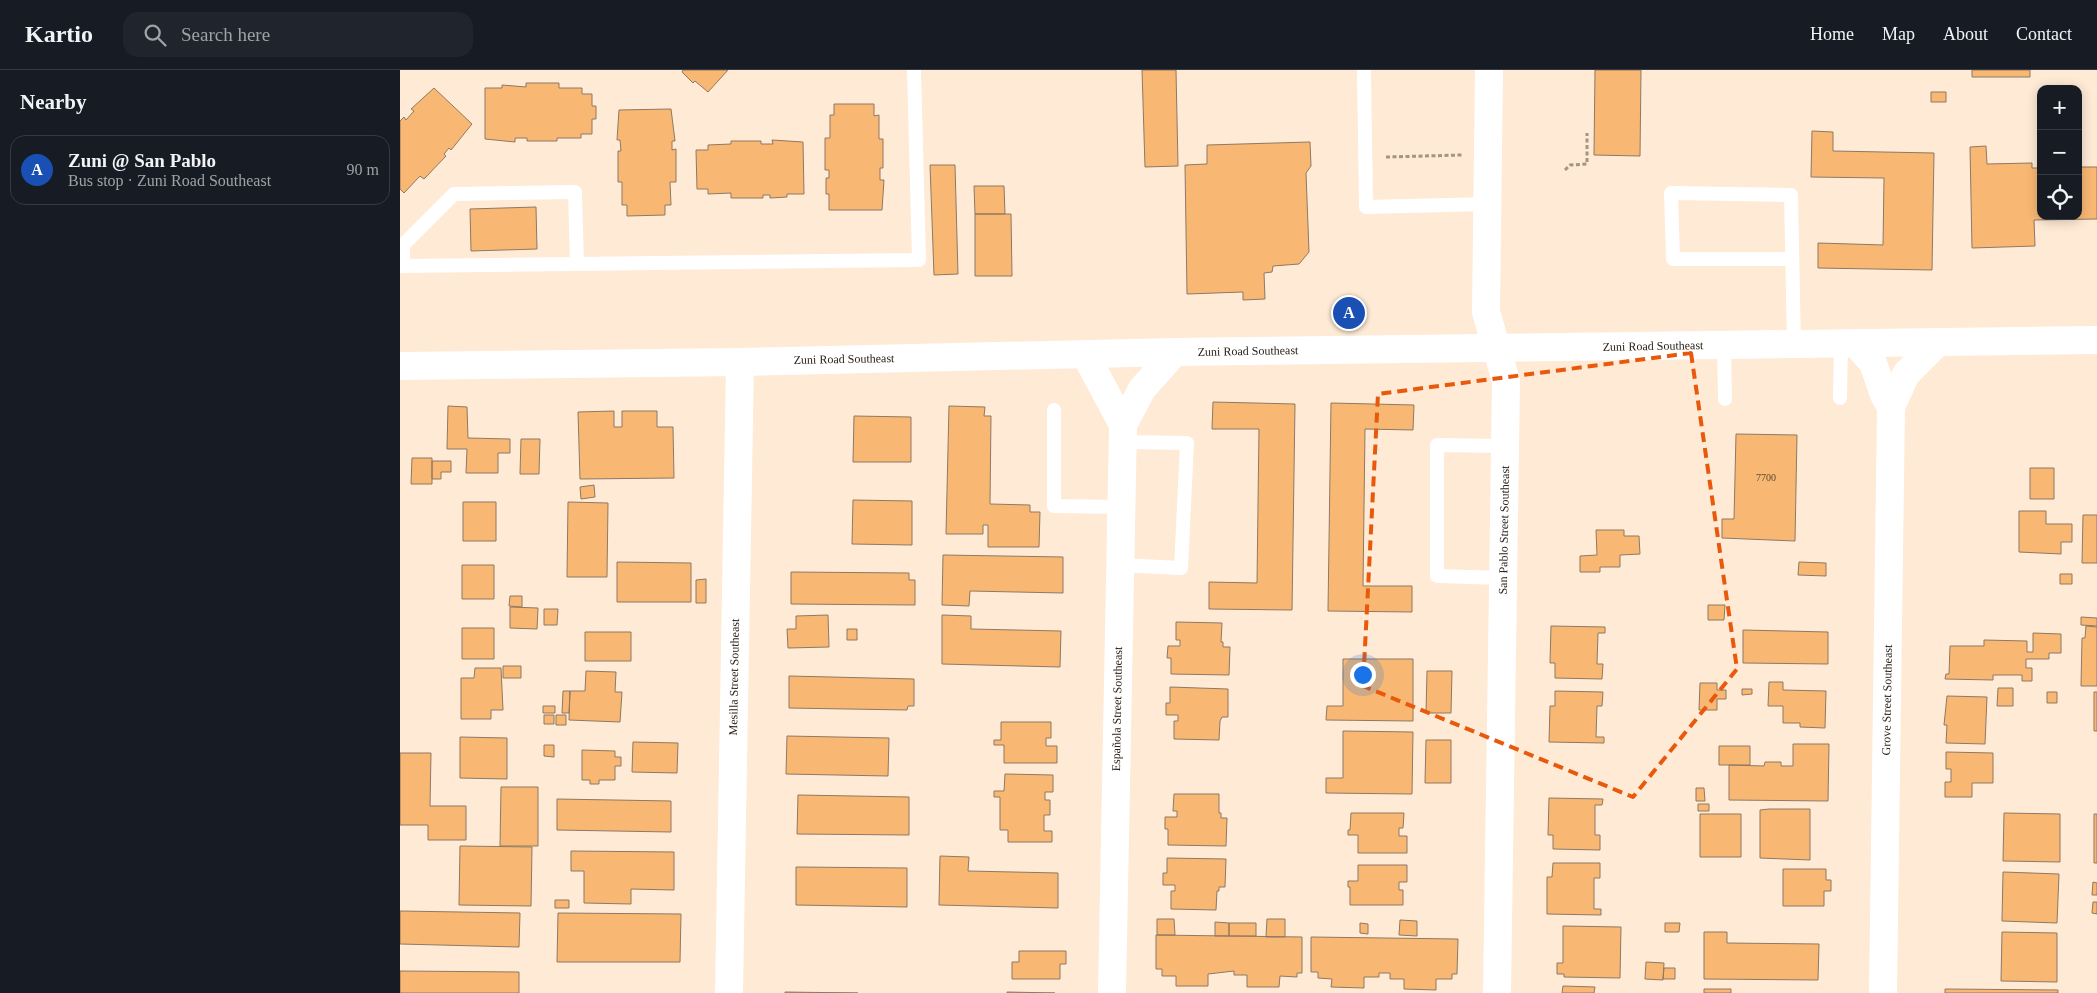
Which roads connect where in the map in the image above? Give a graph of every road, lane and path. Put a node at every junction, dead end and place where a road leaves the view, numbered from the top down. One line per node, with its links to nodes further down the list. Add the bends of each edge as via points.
1 (914, 70): 10 (lane, via 919,260)
2 (1364, 70): 8 (lane, via 1366,206)
3 (1490, 70): 8 (street, San Pablo Street Southeast)
4 (1587, 133): 7 (path, via 1587,164 1570,165)
5 (1464, 155): 6 (path)
6 (1380, 157)
7 (1566, 170)
8 (1488, 204): 17 (street, San Pablo Street Southeast, via 1486,312)
9 (1792, 259): 9 (lane, via 1790,195 1671,193 1673,259); 15 (lane)
10 (577, 264): 11 (lane); 11 (lane, via 575,192 454,194 403,246)
11 (401, 266)
12 (2097, 340): 13 (street, Zuni Road Southeast)
13 (1938, 342): 14 (street, Zuni Road Southeast); 24 (street, Grove Street Southeast, via 1906,374)
14 (1848, 343): 15 (street, Zuni Road Southeast); 23 (lane); 24 (street, Grove Street Southeast, via 1873,363)
15 (1794, 344): 16 (street, Zuni Road Southeast)
16 (1724, 345): 17 (street, Zuni Road Southeast); 22 (lane)
17 (1497, 349): 18 (street, Zuni Road Southeast); 27 (street, San Pablo Street Southeast, via 1506,381)
18 (1175, 352): 19 (street, Zuni Road Southeast); 26 (street, Española Street Southeast, via 1142,389)
19 (1085, 354): 20 (street, Zuni Road Southeast); 26 (street, Española Street Southeast, via 1101,380)
20 (740, 362): 21 (street, Zuni Road Southeast); 31 (street, Mesilla Street Southeast)
21 (403, 368)
22 (1726, 398)
23 (1840, 398)
24 (1891, 407): 34 (street, Grove Street Southeast)
25 (1054, 410): 28 (lane, via 1054,506)
26 (1123, 433): 28 (street, Española Street Southeast); 29 (lane, via 1187,443 1181,568)
27 (1505, 446): 30 (street, San Pablo Street Southeast); 30 (lane, via 1438,445 1437,455 1437,576)
28 (1121, 507): 29 (street, Española Street Southeast)
29 (1120, 565): 32 (street, Española Street Southeast)
30 (1503, 578): 33 (street, San Pablo Street Southeast)
31 (729, 993)
32 (1112, 993)
33 (1497, 993)
34 (1883, 993)

